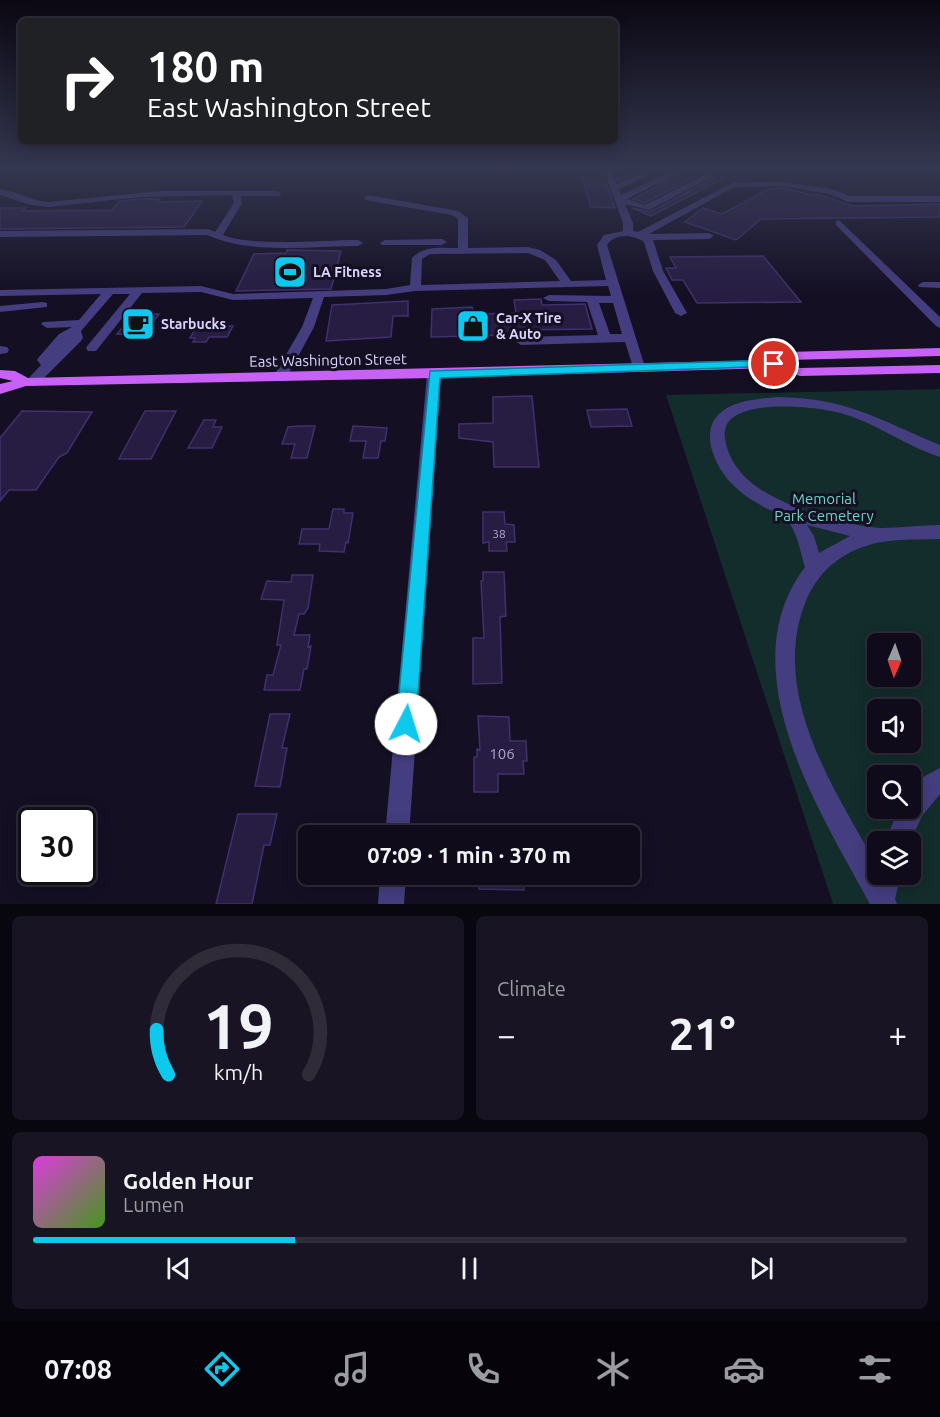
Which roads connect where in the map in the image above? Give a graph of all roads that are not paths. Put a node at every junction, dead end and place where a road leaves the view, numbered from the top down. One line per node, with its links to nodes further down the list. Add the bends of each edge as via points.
1 (233, 210): 8 (street)
2 (439, 210): 13 (street, via 463,218)
3 (623, 210): 6 (street)
4 (688, 210): 9 (street)
5 (839, 223): 30 (street)
6 (628, 233): 9 (street); 14 (street, via 612,234 602,245)
7 (0, 234): 8 (street, via 208,232)
8 (217, 236): 11 (street, via 229,242 254,244)
9 (642, 236): 10 (street); 28 (street, via 649,241 658,271)
10 (709, 236)
11 (358, 243)
12 (385, 243): 13 (street)
13 (463, 246): 15 (street, via 542,253 552,260); 18 (street, via 423,253 417,258)
14 (612, 283): 15 (street); 25 (street)
15 (568, 285): 18 (street)
16 (923, 285): 17 (street)
17 (938, 285)
18 (415, 288): 22 (street)
19 (138, 291): 20 (street); 22 (street, via 201,289 233,297); 35 (street)
20 (109, 292): 21 (street); 31 (street)
21 (0, 293)
22 (319, 295): 42 (street, via 308,327)
23 (549, 298): 24 (street)
24 (592, 299): 25 (street); 32 (street)
25 (617, 300): 33 (street)
26 (43, 305): 27 (street)
27 (0, 309)
28 (681, 313)
29 (47, 324): 31 (street)
30 (940, 324)
31 (79, 327): 43 (street, via 77,338 59,359 47,364)
32 (605, 338): 33 (street); 34 (street)
33 (630, 338): 38 (street)
34 (521, 341)
35 (92, 348)
36 (940, 352): 37 (main road, East Washington Street, via 786,356)
37 (774, 364): 38 (main road, East Washington Street); 39 (main road, East Washington Street, via 800,372)
38 (639, 367): 41 (main road, East Washington Street)
39 (940, 369)
40 (0, 374): 43 (main road, East Washington Street)
41 (434, 374): 42 (main road, East Washington Street); 51 (street)
42 (280, 377): 43 (main road, East Washington Street)
43 (29, 382): 44 (main road, East Washington Street)
44 (0, 388)
45 (938, 451): 46 (street, via 832,406 765,403 740,408 723,417 716,432 723,459 738,480)
46 (789, 512): 48 (street); 49 (street, via 806,536)
47 (940, 532): 48 (street)
48 (880, 534): 49 (street, via 854,542)
49 (814, 568): 54 (street, via 794,601 786,628 784,663 790,697 801,740 817,777)
50 (940, 780): 52 (street, via 912,807)
51 (397, 825)
52 (902, 831)
53 (392, 885): 55 (street)
54 (885, 892)
55 (391, 904)

